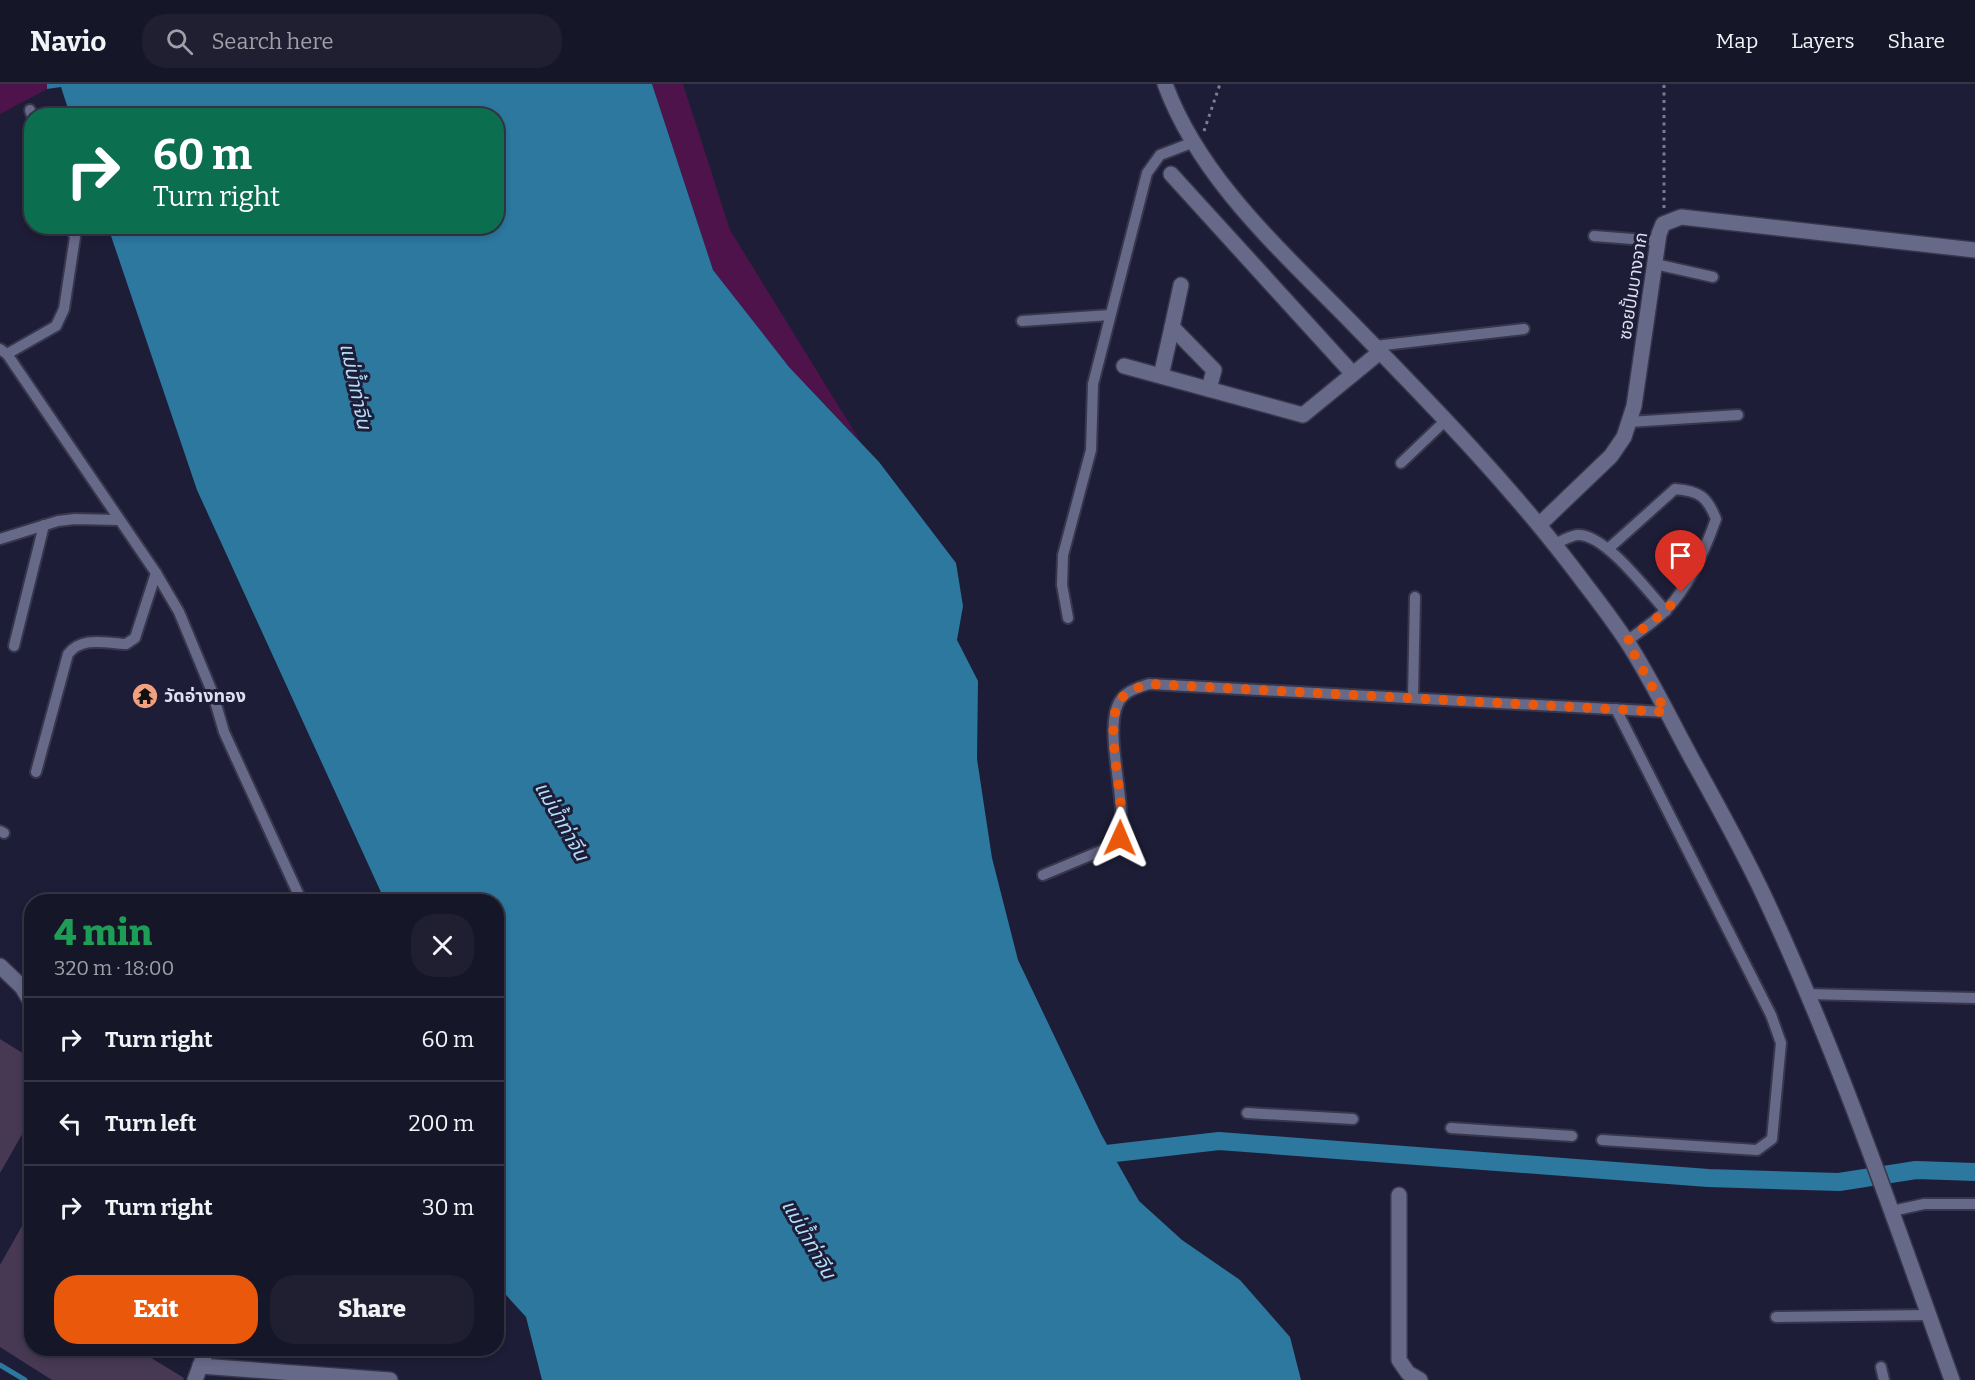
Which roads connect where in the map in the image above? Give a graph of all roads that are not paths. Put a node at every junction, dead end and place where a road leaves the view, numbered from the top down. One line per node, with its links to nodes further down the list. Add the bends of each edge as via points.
1 (1166, 88): 2 (street)
2 (1196, 145): 11 (lane, via 1160,155 1147,173); 15 (street, via 1233,197)
3 (1172, 174): 18 (street)
4 (74, 234): 16 (lane, via 64,309 56,326)
5 (1594, 236): 6 (lane)
6 (1658, 241): 7 (street, ซอยปั้มบางจาก, via 1664,224 1682,218); 8 (street, ซอยปั้มบางจาก)
7 (1975, 250)
8 (1655, 264): 9 (lane); 23 (street, ซอยปั้มบางจาก)
9 (1713, 277)
10 (1181, 285): 13 (street)
11 (1110, 315): 12 (lane); 36 (lane, via 1092,384 1091,450 1063,555 1062,585)
12 (1022, 321)
13 (1172, 327): 19 (street); 20 (street, via 1214,370)
14 (1524, 328): 15 (lane)
15 (1377, 349): 18 (street); 22 (street)
16 (4, 351): 25 (lane)
17 (1124, 366): 19 (street)
18 (1353, 374): 20 (street, via 1304,415)
19 (1161, 376): 20 (street)
20 (1209, 389)
21 (1738, 415): 23 (lane)
22 (1446, 420): 24 (lane); 27 (street)
23 (1629, 422): 27 (street, ซอยปั้มบางจาก, via 1611,456)
24 (1401, 463)
25 (119, 520): 26 (lane, via 75,519); 33 (lane)
26 (44, 525): 28 (lane); 38 (lane)
27 (1539, 525): 29 (street)
28 (0, 539)
29 (1555, 544): 30 (lane, via 1576,535 1595,539); 37 (street)
30 (1608, 549): 32 (lane, via 1647,519 1675,489 1695,490 1710,505 1716,519); 35 (lane)
31 (1679, 556): 32 (lane)
32 (1692, 571): 35 (lane)
33 (156, 573): 42 (lane, via 135,638 126,644 89,641 75,645 68,654); 44 (lane, via 179,612 213,694 224,732)
34 (1415, 597): 39 (lane)
35 (1666, 611): 37 (lane)
36 (1068, 618)
37 (1627, 641): 41 (street)
38 (14, 646)
39 (1413, 697): 40 (lane); 43 (lane, via 1149,684 1128,692 1118,704 1112,735 1118,760 1120,838 1110,847)
40 (1616, 709): 41 (lane); 53 (lane, via 1772,1015 1781,1043 1772,1139 1757,1150)
41 (1666, 712): 47 (street, via 1764,896)
42 (36, 772)
43 (1043, 875)
44 (298, 894)
45 (0, 966): 46 (street)
46 (24, 990)
47 (1806, 994): 48 (lane); 56 (street)
48 (1975, 998)
49 (1247, 1113): 50 (lane)
50 (1353, 1119)
51 (1452, 1128): 52 (lane)
52 (1572, 1136)
53 (1602, 1140)
54 (1399, 1195): 63 (street, via 1400,1360 1408,1373)
55 (1975, 1204): 56 (lane, via 1924,1204)
56 (1892, 1211): 57 (street)
57 (1929, 1315): 58 (lane); 65 (street)
58 (1776, 1317)
59 (204, 1356): 61 (street)
60 (1881, 1367): 64 (lane)
61 (198, 1373): 62 (street)
62 (390, 1380)
63 (1420, 1380)
64 (1884, 1380)
65 (1952, 1380)

